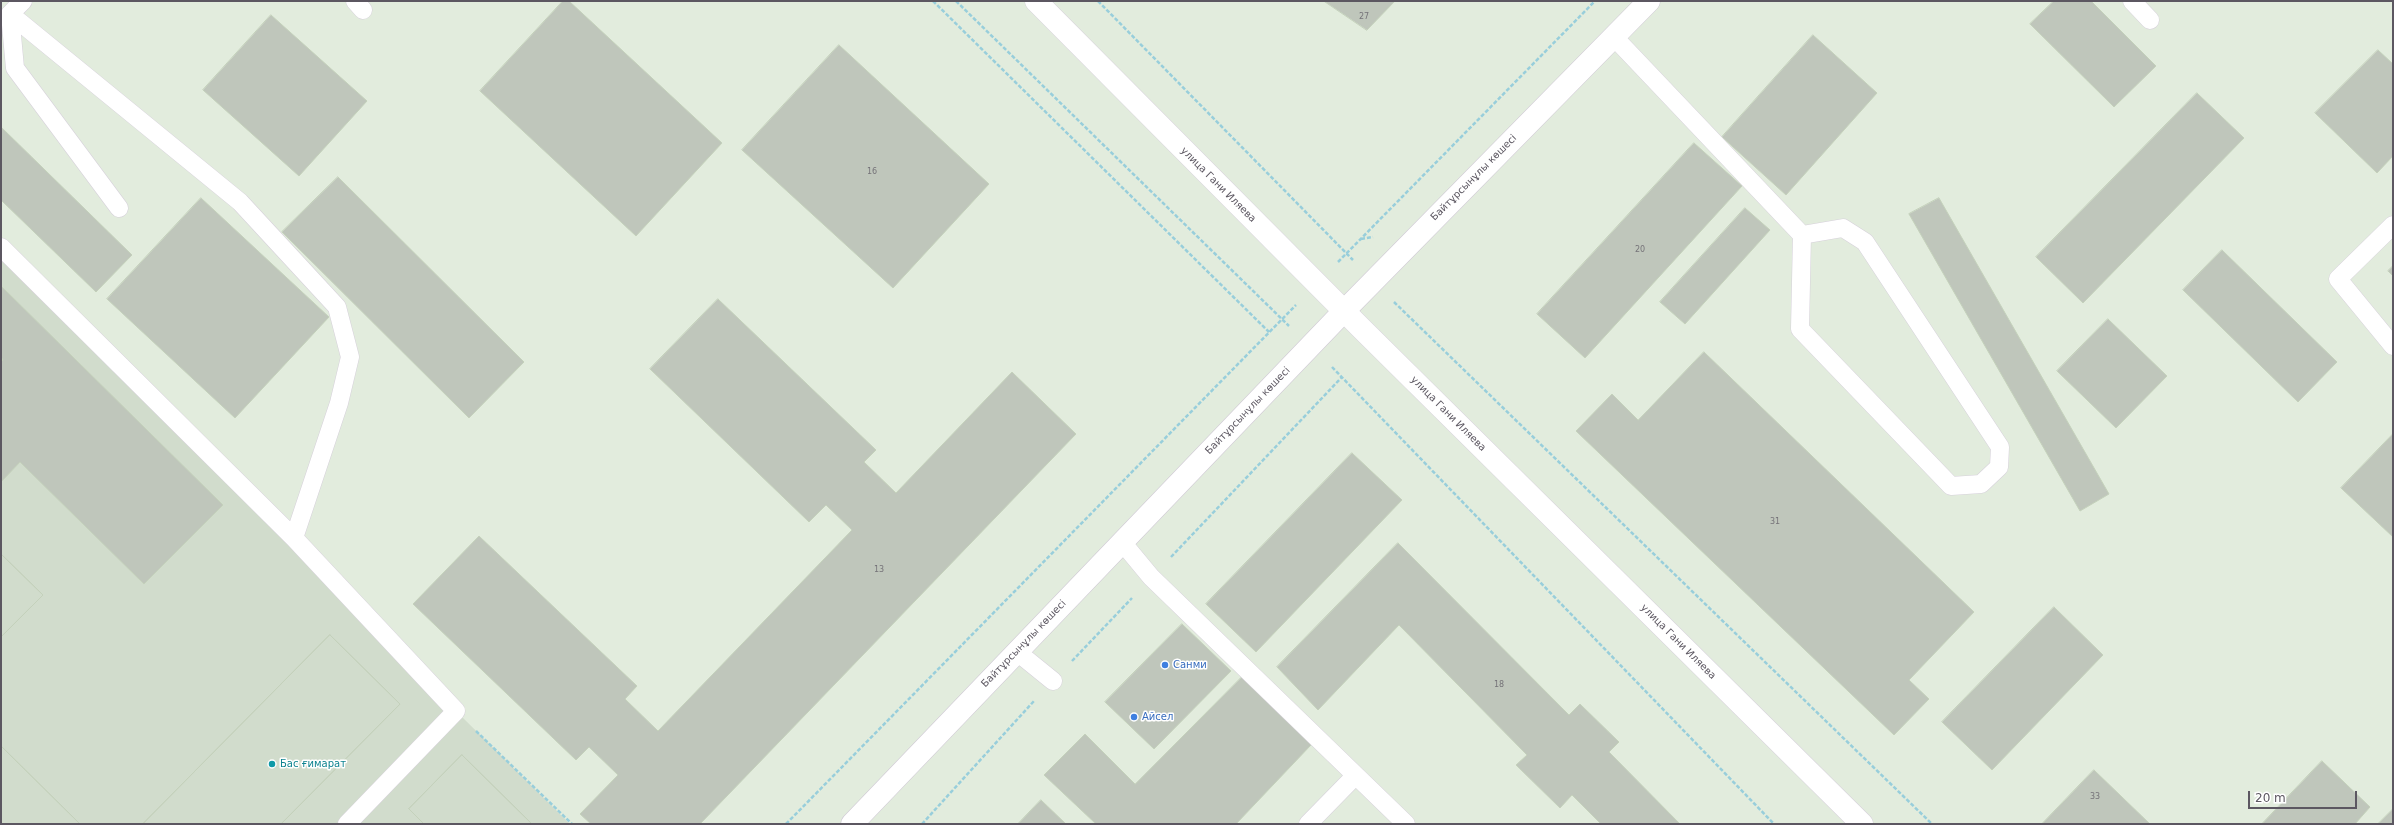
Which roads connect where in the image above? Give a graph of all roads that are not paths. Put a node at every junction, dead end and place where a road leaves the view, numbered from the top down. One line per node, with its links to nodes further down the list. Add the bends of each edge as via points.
1 (23, 1): 5 (lane)
2 (1036, 1): 12 (street, улица Гани Иляева)
3 (1649, 1): 7 (street, Байтұрсынұлы көшесі)
4 (2132, 1): 6 (lane)
5 (10, 14): 8 (lane, via 15,68); 14 (lane, via 240,202 338,307 350,356 339,403)
6 (2150, 20)
7 (1614, 37): 10 (lane); 12 (street, Байтұрсынұлы көшесі)
8 (119, 208)
9 (2393, 225): 13 (lane, via 2338,279)
10 (1802, 235): 10 (lane, via 1800,329 1951,486 1981,484 1999,467 2000,447 1865,242 1843,228)
11 (1, 247): 14 (lane)
12 (1344, 311): 15 (street, Байтұрсынұлы көшесі); 23 (street, улица Гани Иляева)
13 (2393, 346)
14 (294, 538): 20 (lane, via 456,711)
15 (1122, 542): 16 (street, Байтұрсынұлы көшесі); 18 (lane, via 1151,577)
16 (1016, 651): 17 (lane); 21 (street, Байтұрсынұлы көшесі)
17 (1053, 681)
18 (1355, 776): 19 (lane); 22 (lane)
19 (1318, 821)
20 (347, 824)
21 (852, 824)
22 (1406, 824)
23 (1862, 824)

